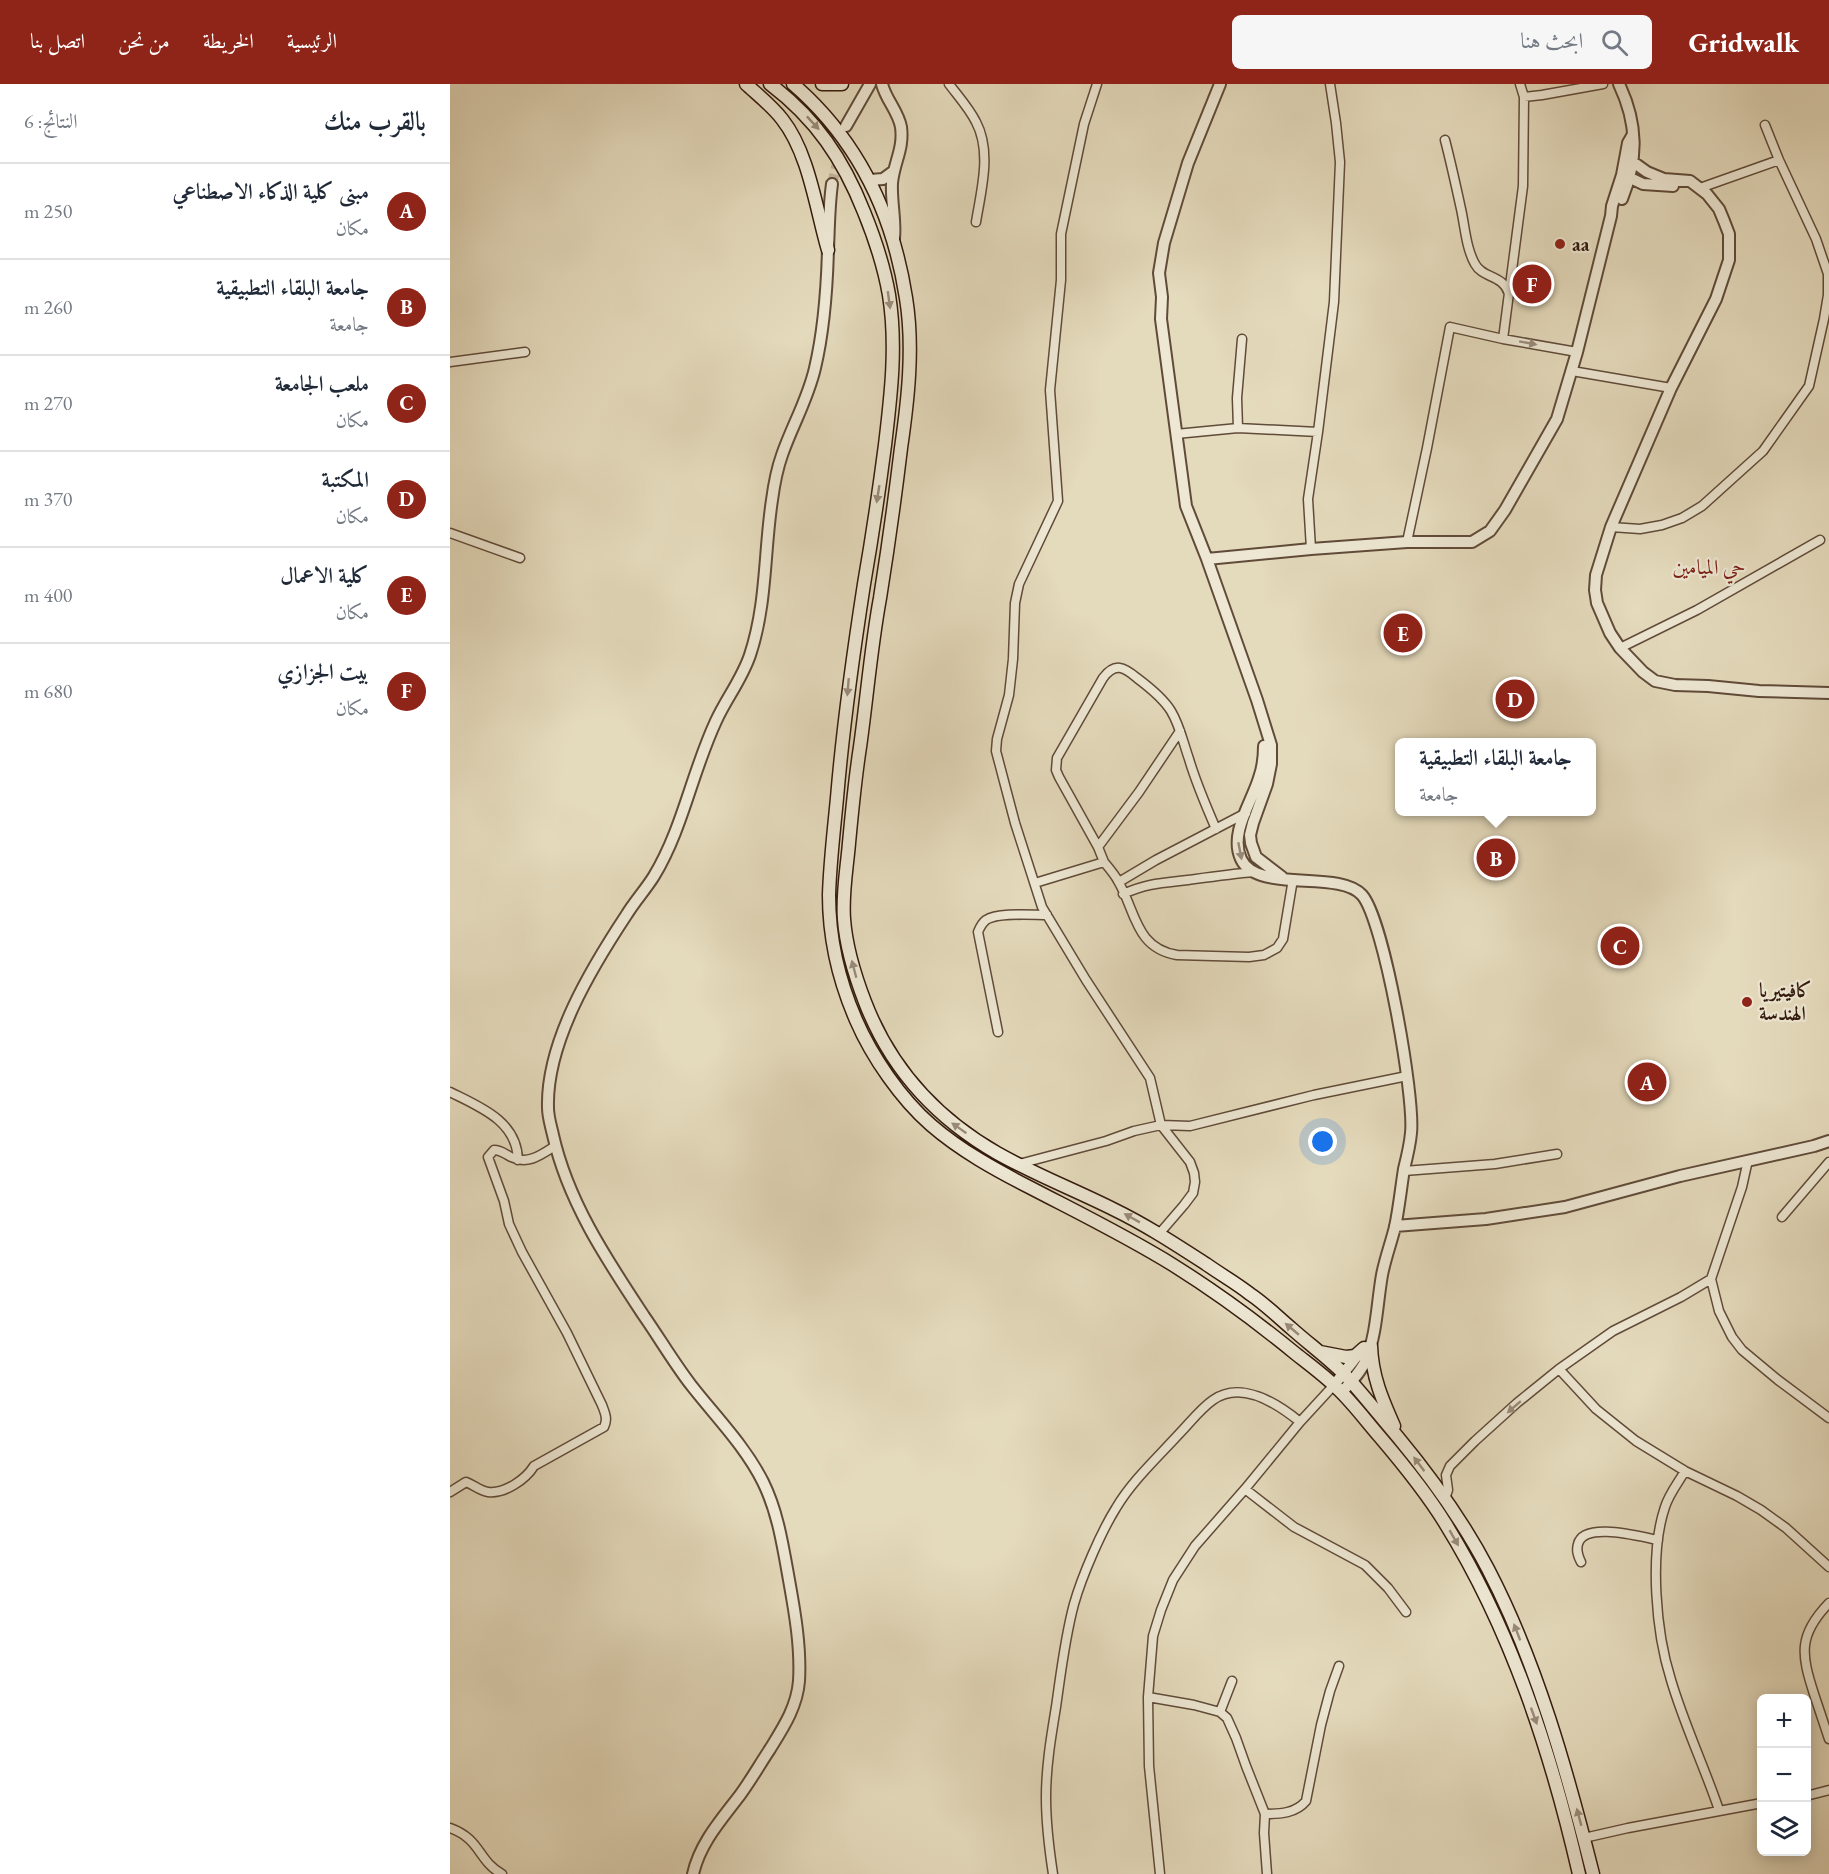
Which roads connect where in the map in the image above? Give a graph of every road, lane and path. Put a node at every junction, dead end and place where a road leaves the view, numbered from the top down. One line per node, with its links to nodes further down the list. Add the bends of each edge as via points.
1 (746, 84): 29 (main road, via 783,121 795,142 812,186)
2 (770, 84): 48 (main road, one-way to 48, via 813,123 842,165 870,227 889,297 893,333 890,402)
3 (793, 84): 24 (main road, via 832,122)
4 (822, 84): 5 (main road)
5 (842, 84)
6 (949, 84): 27 (street, via 977,123 983,142)
7 (1097, 84): 61 (street, via 1084,124 1061,234 1061,280 1050,390 1058,501 1018,584 1009,695 996,751)
8 (1220, 84): 40 (street, via 1188,163 1159,273 1162,330)
9 (1330, 84): 39 (street, via 1340,162 1334,302)
10 (1520, 84): 15 (street)
11 (1603, 84): 15 (street)
12 (1619, 84): 18 (street, via 1629,111)
13 (868, 87): 14 (street, via 874,92); 17 (street)
14 (884, 89): 22 (street, via 897,114 902,137)
15 (1524, 97): 30 (street, via 1523,186)
16 (1765, 124): 20 (street)
17 (846, 126)
18 (1632, 136): 21 (street); 23 (street)
19 (1445, 140): 30 (street, via 1475,265 1503,282)
20 (1779, 160): 26 (street); 41 (street, via 1816,238 1828,274 1827,303 1809,386 1763,451 1702,506 1662,525 1640,529)
21 (1633, 162): 23 (street); 26 (street, via 1658,177 1687,180)
22 (894, 171): 24 (street, via 883,179); 28 (street)
23 (1626, 176): 26 (street, via 1651,185); 34 (street, via 1612,206)
24 (870, 180): 28 (main road)
25 (832, 184): 29 (street)
26 (1697, 186): 37 (street, via 1725,221 1729,260 1716,298)
27 (976, 222)
28 (894, 240): 49 (main road, via 907,302 909,369 891,528)
29 (828, 250): 69 (street, via 816,365 777,474 771,502 765,590 753,645 747,664 715,722 680,823 654,877 610,940 575,1002 555,1051 548,1112)
30 (1509, 294): 32 (street)
31 (1242, 339): 38 (street)
32 (1503, 339): 34 (street, one-way to 34); 44 (street, via 1450,327)
33 (525, 352): 35 (street)
34 (1577, 352): 36 (street)
35 (450, 362)
36 (1572, 371): 37 (street); 44 (street, via 1557,419 1490,531 1472,542)
37 (1671, 388): 41 (street)
38 (1238, 428): 39 (street); 40 (street)
39 (1318, 432): 45 (street, via 1308,499)
40 (1176, 434): 47 (street, via 1186,506)
41 (1611, 527): 50 (street, via 1594,590)
42 (450, 534): 46 (street)
43 (1820, 540): 50 (street, via 1698,610)
44 (1407, 542): 45 (street)
45 (1311, 549): 47 (street)
46 (520, 558)
47 (1207, 559): 53 (street)
48 (856, 636): 49 (main road); 84 (main road, one-way to 84, via 838,780 829,896 838,968 870,1048 905,1098 929,1124 960,1147 1177,1267)
49 (873, 638): 74 (main road, one-way to 49, via 953,1125 910,1083 878,1032 854,970 844,920 844,884)
50 (1620, 648): 51 (street, via 1642,672 1665,684)
51 (1829, 693)
52 (1180, 731): 55 (street); 56 (street); 56 (street, via 1170,709 1127,670 1116,668 1103,678 1055,764)
53 (1266, 734): 54 (street, via 1260,777); 59 (street, via 1271,764 1251,843 1256,857)
54 (1245, 813): 55 (street); 58 (street, one-way to 58, via 1238,848 1246,867)
55 (1216, 829): 60 (street)
56 (1098, 847): 57 (street)
57 (1104, 862): 60 (street); 61 (street)
58 (1254, 872): 59 (street, via 1266,878); 62 (street, via 1155,882)
59 (1287, 878): 62 (street, via 1283,939 1264,955 1249,957 1166,953 1142,935); 65 (street, via 1350,886 1364,897 1383,949)
60 (1119, 882): 62 (street)
61 (1035, 883): 63 (street)
62 (1123, 894)
63 (1047, 915): 64 (street, via 989,918 978,932); 67 (street, via 1150,1078)
64 (998, 1032)
65 (1407, 1076): 67 (street, via 1190,1126); 75 (street, via 1412,1132)
66 (450, 1092): 71 (street, via 506,1126 518,1150)
67 (1161, 1125): 74 (street); 78 (street, via 1190,1162 1195,1182 1193,1193)
68 (1829, 1141): 72 (street)
69 (555, 1146): 71 (street, via 538,1157); 110 (street, via 566,1181 590,1232 689,1382 762,1479 783,1547 795,1610 799,1680 791,1712 751,1781 701,1849)
70 (1557, 1154): 75 (street, via 1495,1164)
71 (518, 1160): 90 (street, via 499,1150 488,1157 509,1224 567,1333 602,1405 606,1422 604,1427 543,1460 503,1490 489,1492 466,1482)
72 (1749, 1160): 77 (street, via 1565,1207 1486,1219); 79 (street)
73 (1829, 1162): 76 (street)
74 (1019, 1164): 78 (main road, one-way to 74)
75 (1404, 1171): 77 (street)
76 (1782, 1217)
77 (1395, 1226): 80 (street)
78 (1160, 1234): 81 (main road, one-way to 78, via 1250,1293)
79 (1711, 1279): 82 (street, via 1613,1331); 85 (street, via 1719,1311 1742,1350)
80 (1367, 1347): 81 (main road, via 1346,1357); 83 (street, via 1365,1362); 87 (main road, via 1377,1386)
81 (1318, 1351): 83 (main road)
82 (1559, 1369): 88 (street, via 1604,1416); 91 (street, one-way to 91, via 1453,1462 1446,1475)
83 (1347, 1378): 84 (street); 87 (main road)
84 (1338, 1388): 86 (street); 114 (main road, one-way to 114, via 1443,1519 1478,1580 1536,1720)
85 (1829, 1418)
86 (1300, 1422): 89 (street); 111 (street, via 1254,1395 1221,1395 1203,1409 1116,1507 1074,1602 1068,1630 1047,1774 1047,1827)
87 (1402, 1443): 91 (main road, one-way to 87)
88 (1685, 1471): 92 (street, via 1665,1507); 94 (street, via 1761,1510)
89 (1245, 1489): 96 (street, via 1294,1527 1365,1565); 99 (street, via 1195,1546 1173,1580 1154,1636)
90 (450, 1492)
91 (1445, 1499): 108 (main road, one-way to 91, via 1538,1688 1513,1622 1487,1566)
92 (1658, 1540): 93 (street, via 1613,1533 1584,1534 1577,1552); 105 (street, via 1658,1606 1670,1680)
93 (1581, 1562)
94 (1829, 1567)
95 (1829, 1603): 101 (street, via 1811,1626 1804,1652)
96 (1406, 1612)
97 (1339, 1666): 106 (street, via 1321,1725 1306,1801 1287,1812)
98 (1232, 1681): 100 (street)
99 (1148, 1697): 100 (street); 112 (street, via 1149,1766)
100 (1220, 1712): 106 (street, via 1233,1729)
101 (1829, 1739)
102 (1829, 1790): 103 (street)
103 (1811, 1795)
104 (1757, 1804): 105 (street)
105 (1719, 1810): 108 (street)
106 (1266, 1814): 113 (street)
107 (450, 1828): 109 (street, via 473,1841 487,1862)
108 (1584, 1838): 115 (main road)
109 (502, 1874)
110 (693, 1874)
111 (1053, 1874)
112 (1160, 1874)
113 (1267, 1874)
114 (1579, 1874)
115 (1593, 1874)

